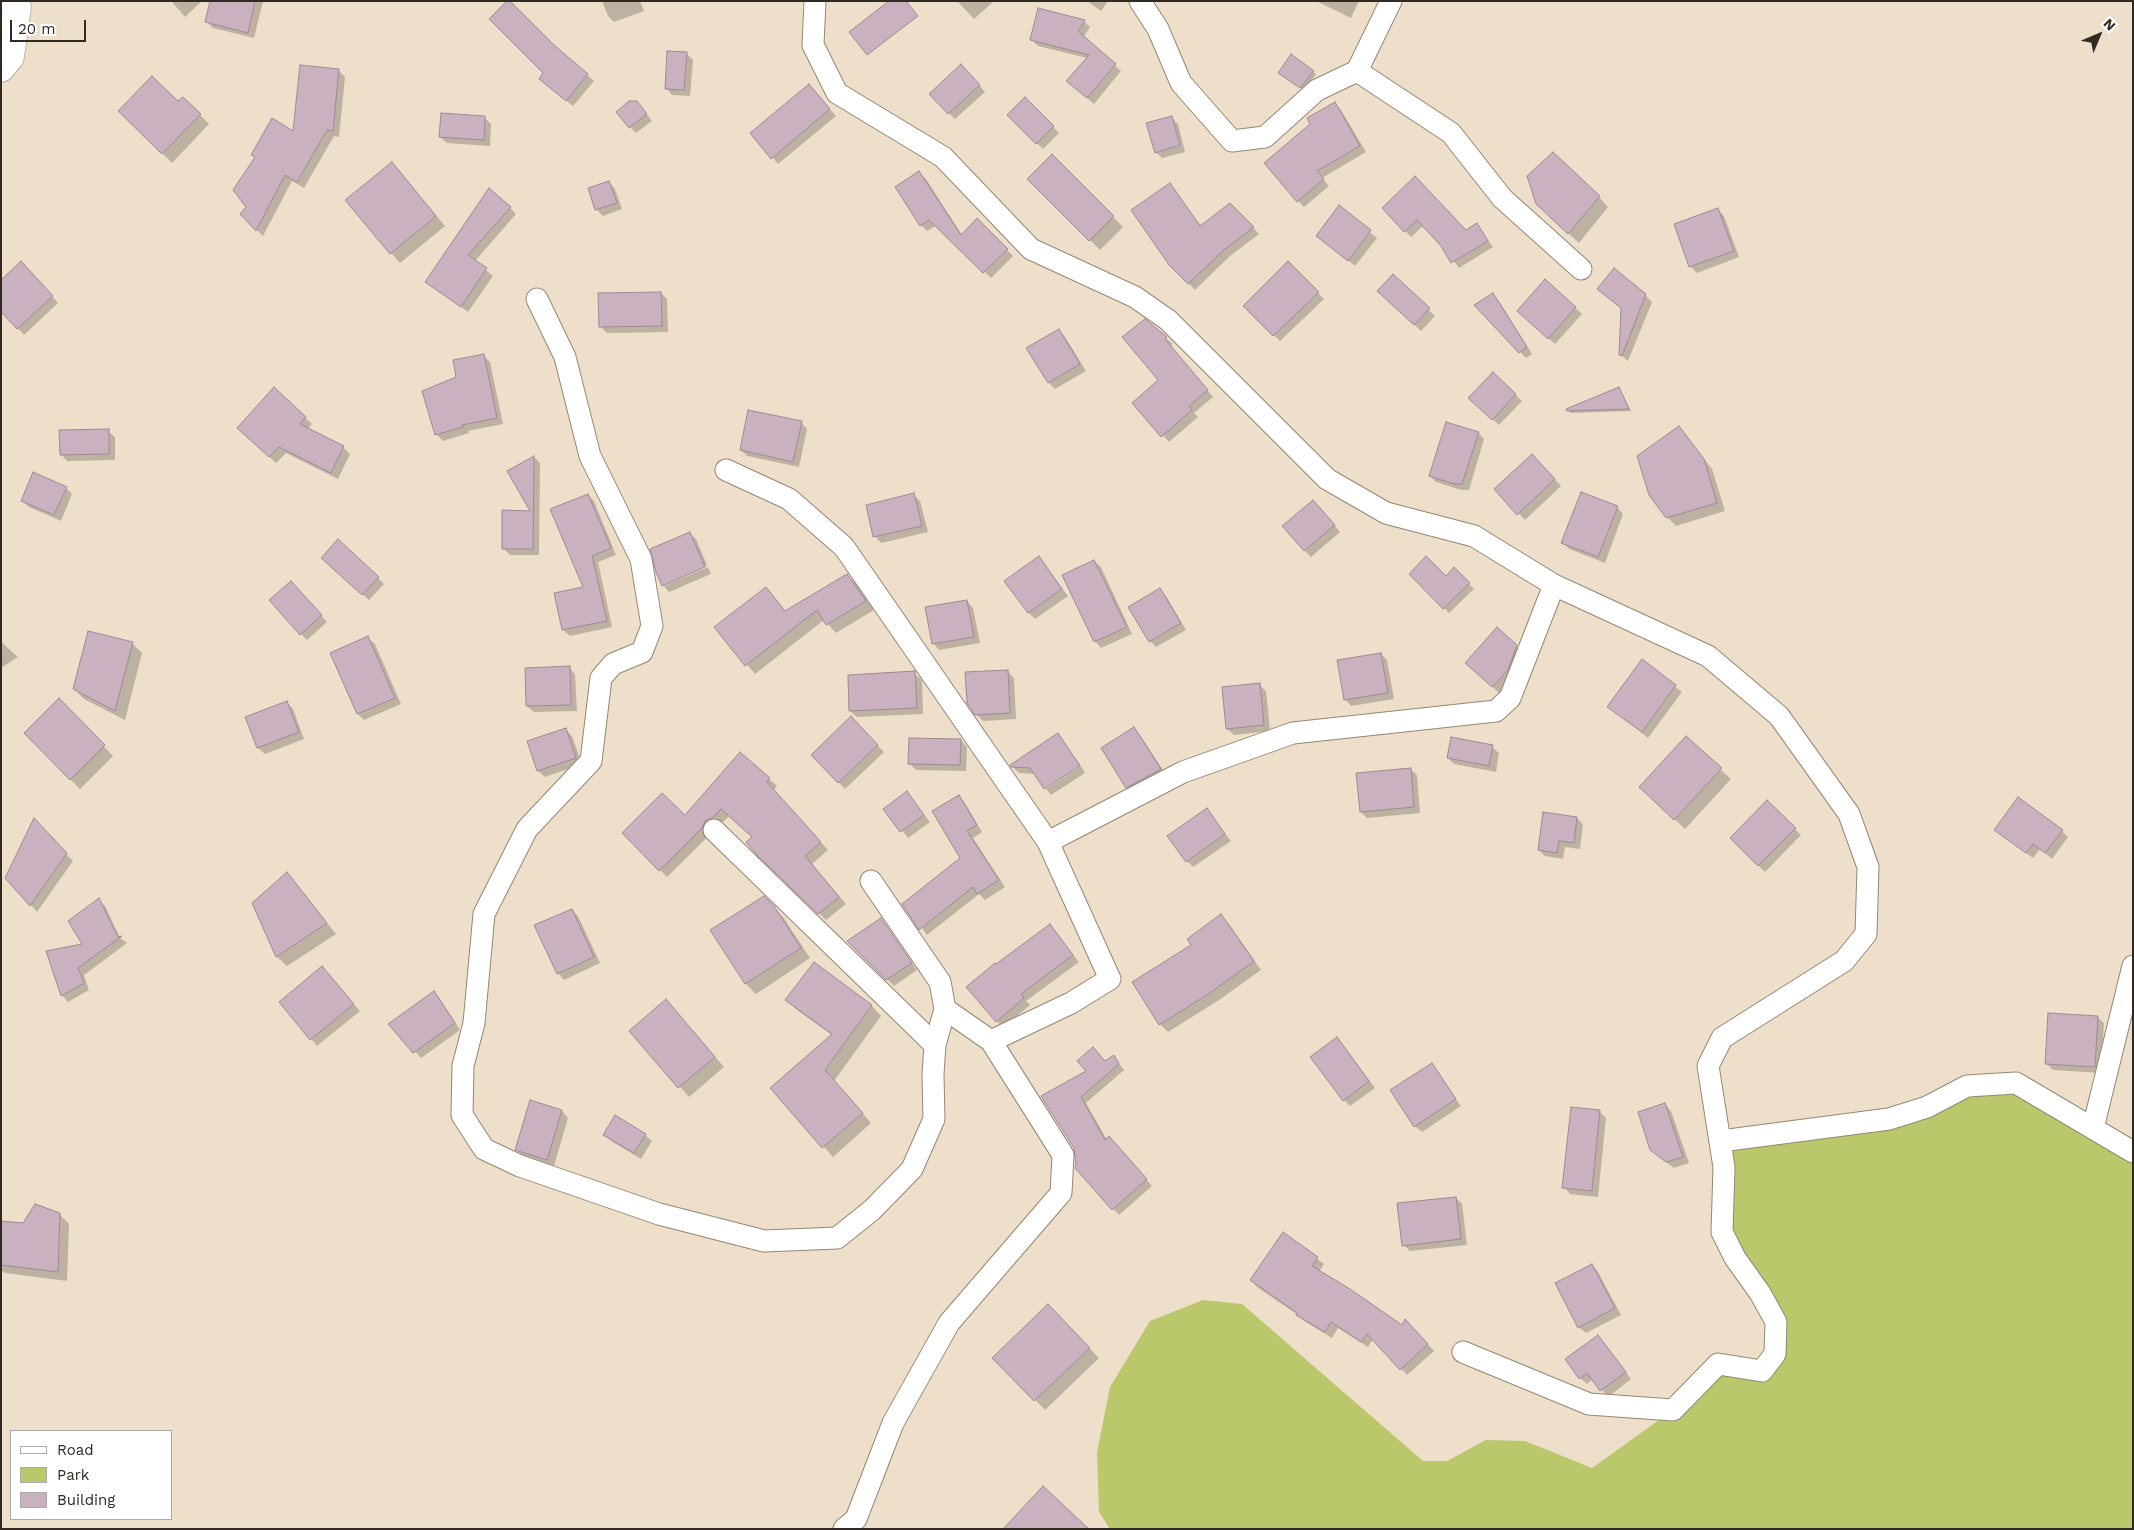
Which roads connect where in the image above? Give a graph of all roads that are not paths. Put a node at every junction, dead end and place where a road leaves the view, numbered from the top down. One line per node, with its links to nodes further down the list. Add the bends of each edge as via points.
1 (13, 1): 5 (main road, via 17,7 10,56)
2 (815, 1): 10 (street, via 813,45 837,93 943,156 1031,249 1135,297 1168,320 1327,479 1386,513 1474,536)
3 (1140, 1): 6 (street, via 1158,29 1181,83 1232,141 1264,136 1316,90)
4 (1391, 1): 6 (street)
5 (1, 68)
6 (1357, 71): 7 (street, via 1451,133 1502,198)
7 (1581, 268)
8 (537, 299): 17 (street, via 566,357 590,456 641,558 652,626 642,652 613,664 601,678 591,762 527,829 484,914 474,1023 463,1066 462,1115 484,1150 520,1166 659,1214 764,1241 837,1238 872,1210 912,1170 934,1119)
9 (726, 470): 12 (street, via 789,499 844,547)
10 (1554, 585): 12 (street, via 1510,698 1496,711 1293,733 1183,772); 19 (street, via 1708,656 1779,716 1849,814 1868,867 1866,934 1844,962 1722,1038 1708,1066)
11 (714, 830): 17 (street)
12 (1048, 842): 16 (street, via 1110,979 1071,1003)
13 (871, 881): 15 (street, via 940,982)
14 (2133, 966): 18 (street)
15 (946, 1009): 16 (street); 17 (street)
16 (992, 1041): 22 (street, via 1063,1155 1061,1193 950,1323 893,1423 856,1519)
17 (935, 1045)
18 (2093, 1128): 19 (street, via 2016,1083 1967,1086 1926,1107 1889,1119); 20 (street)
19 (1721, 1141): 21 (street, via 1724,1167 1722,1232 1776,1322 1775,1354 1762,1371 1718,1364 1673,1410 1589,1404)
20 (2133, 1152)
21 (1463, 1352)
22 (844, 1529)

